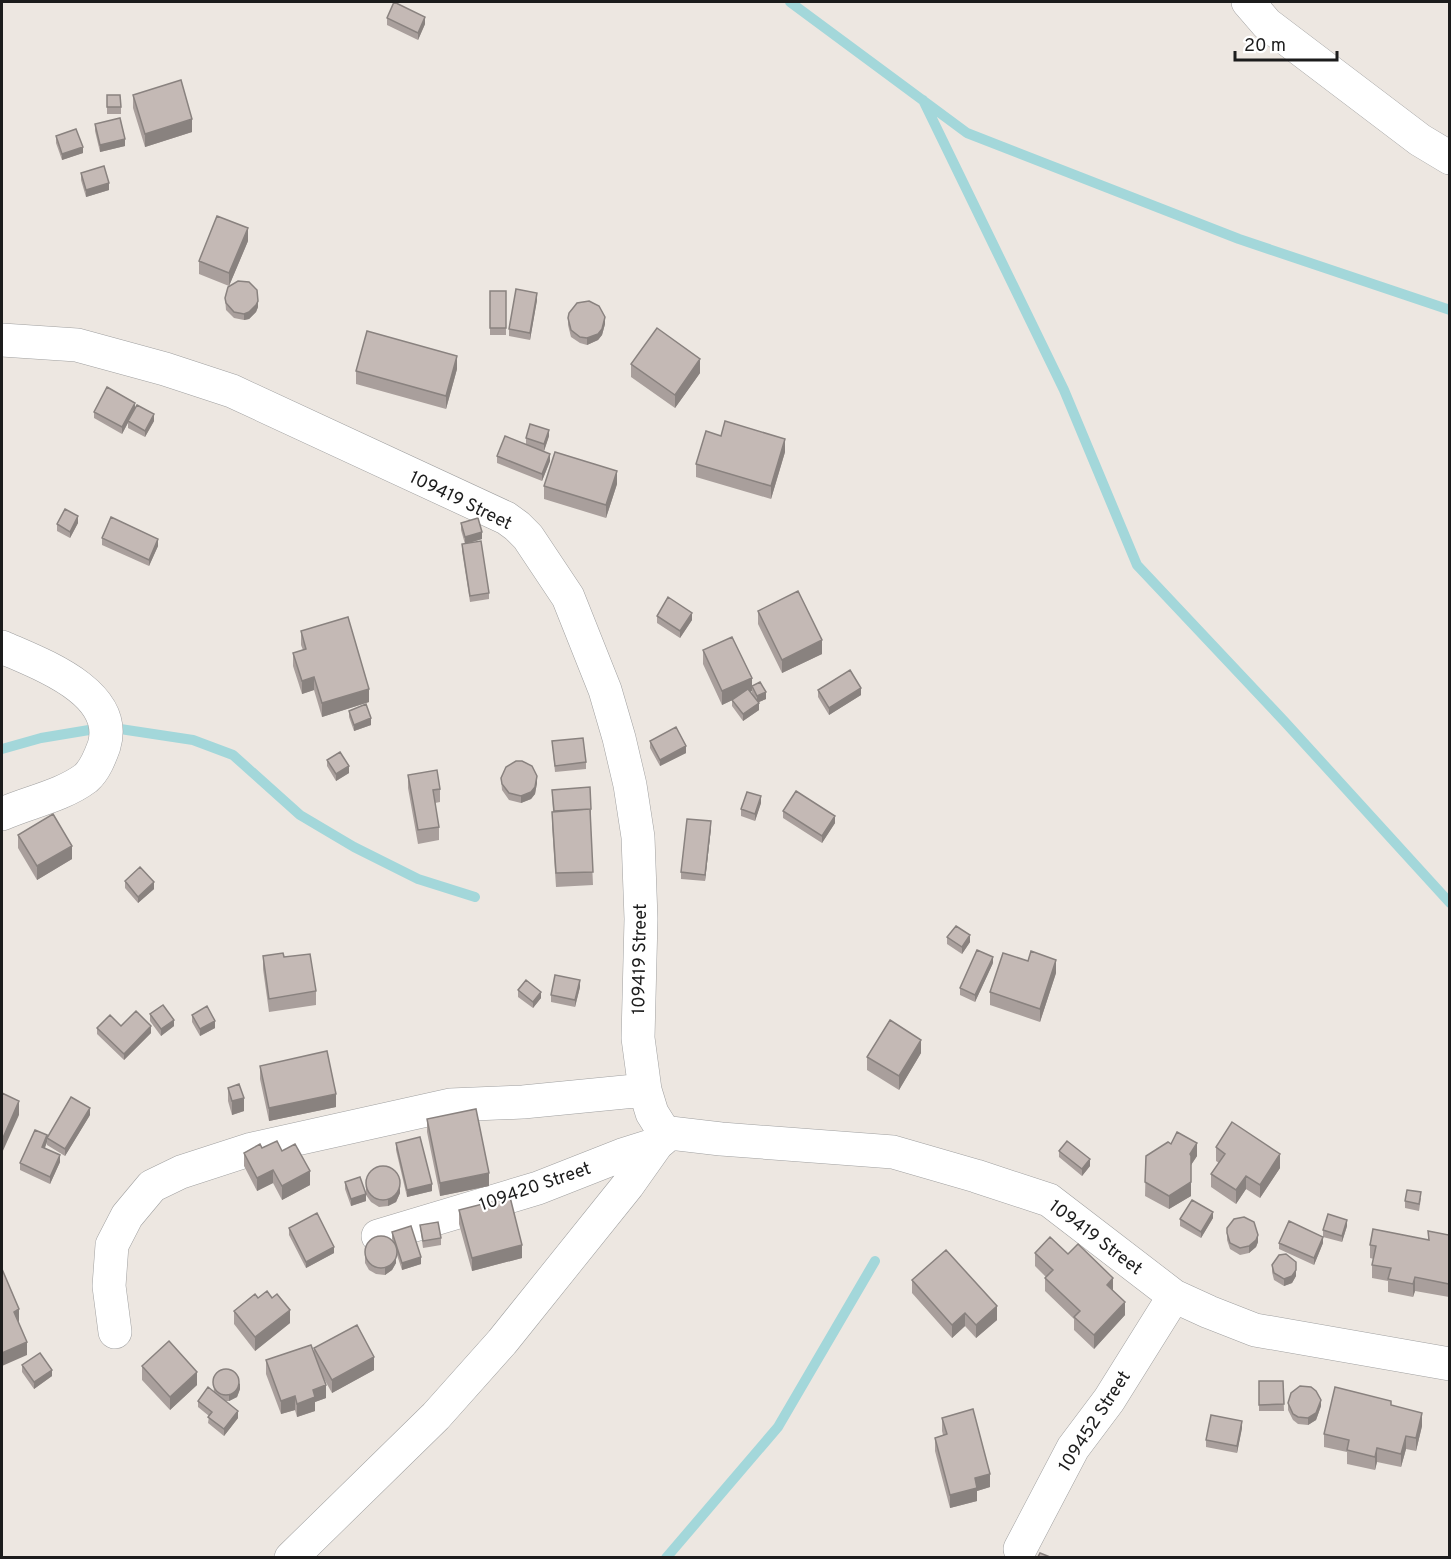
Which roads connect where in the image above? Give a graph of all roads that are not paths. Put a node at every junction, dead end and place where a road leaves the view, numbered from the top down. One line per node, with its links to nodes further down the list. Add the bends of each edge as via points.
1 (1248, 2): 2 (street, via 1267,24)
2 (1449, 158)
3 (2, 340): 6 (street, 109419 Street, via 77,345 232,392 506,518 528,537 568,597 588,645 605,690 630,785 638,837 638,1038)
4 (2, 647): 5 (street, via 75,684 92,698 105,716 107,727 105,743 88,776 68,789)
5 (2, 814)
6 (645, 1089): 7 (street, 109419 Street); 10 (street, via 450,1105 252,1149 181,1172 153,1186 127,1215 112,1245 110,1286)
7 (664, 1139): 8 (street, 109420 Street, via 538,1188); 9 (street, 109419 Street, via 893,1152 976,1176 1049,1200); 13 (street, via 502,1342 436,1416)
8 (378, 1236)
9 (1174, 1296): 11 (street, 109419 Street, via 1255,1330); 12 (street, 109452 Street, via 1109,1400 1073,1448)
10 (115, 1332)
11 (1449, 1364)
12 (1020, 1549)
13 (291, 1557)

